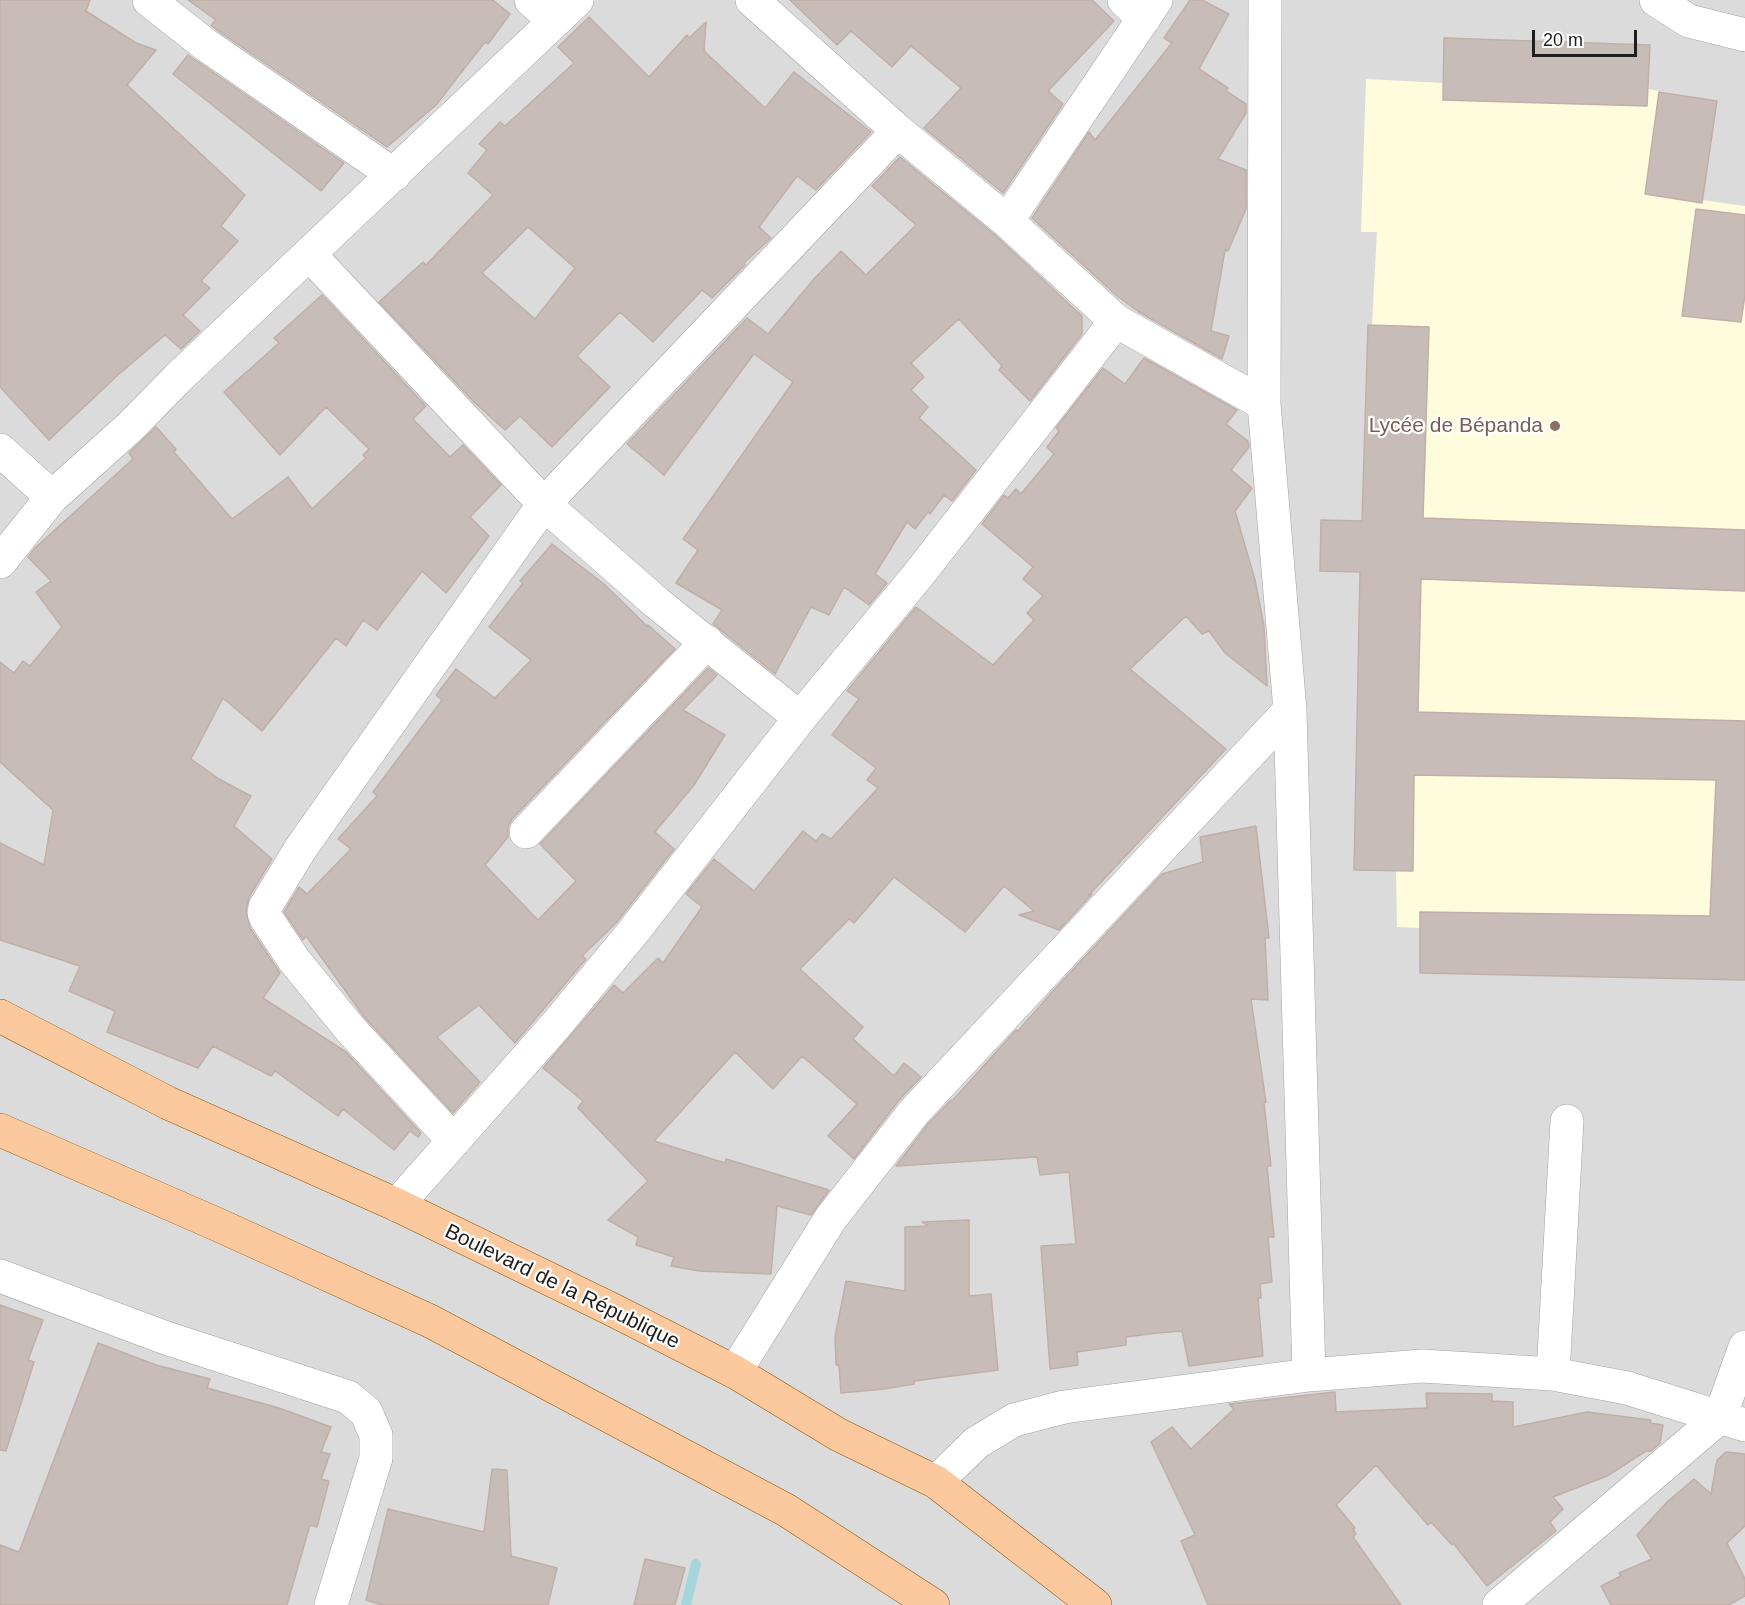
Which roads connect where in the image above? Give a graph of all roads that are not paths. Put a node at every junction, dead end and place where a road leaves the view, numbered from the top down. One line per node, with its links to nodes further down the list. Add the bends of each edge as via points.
1 (149, 0): 10 (street, via 206,45)
2 (531, 0): 7 (street)
3 (752, 0): 9 (street)
4 (1265, 0): 14 (street)
5 (1656, 0): 8 (street, via 1689,21)
6 (1141, 6): 11 (street)
7 (566, 11): 10 (street)
8 (1745, 35)
9 (898, 131): 11 (street); 17 (street)
10 (394, 175): 12 (street)
11 (1007, 221): 13 (street)
12 (309, 254): 16 (street); 17 (street)
13 (1116, 321): 14 (street); 21 (street, via 919,574)
14 (1264, 404): 20 (street)
15 (0, 450): 16 (street)
16 (52, 497): 18 (street)
17 (544, 504): 19 (street); 26 (street, via 301,848 264,913 294,960 351,1030)
18 (0, 562)
19 (707, 642): 21 (street); 22 (street)
20 (1290, 710): 30 (street, via 914,1112 831,1218); 32 (street)
21 (800, 718): 26 (street, via 633,932)
22 (525, 832)
23 (0, 1016): 27 (main road, Boulevard de la République, via 168,1103)
24 (1567, 1121): 31 (street)
25 (0, 1130): 36 (main road, via 430,1321 786,1510)
26 (454, 1141): 27 (street)
27 (398, 1205): 30 (main road, Boulevard de la République)
28 (0, 1276): 35 (street, via 166,1338 348,1397 366,1412 376,1436 376,1458)
29 (1745, 1347): 33 (street)
30 (735, 1372): 34 (main road, Boulevard de la République, via 839,1436)
31 (1553, 1374): 32 (street, via 1422,1366); 33 (street, via 1627,1388)
32 (1309, 1376): 34 (street, via 1064,1407 1014,1420 976,1443)
33 (1733, 1421): 38 (street)
34 (936, 1482): 37 (main road, Boulevard de la République)
35 (332, 1605)
36 (933, 1605)
37 (1095, 1605)
38 (1499, 1605)

